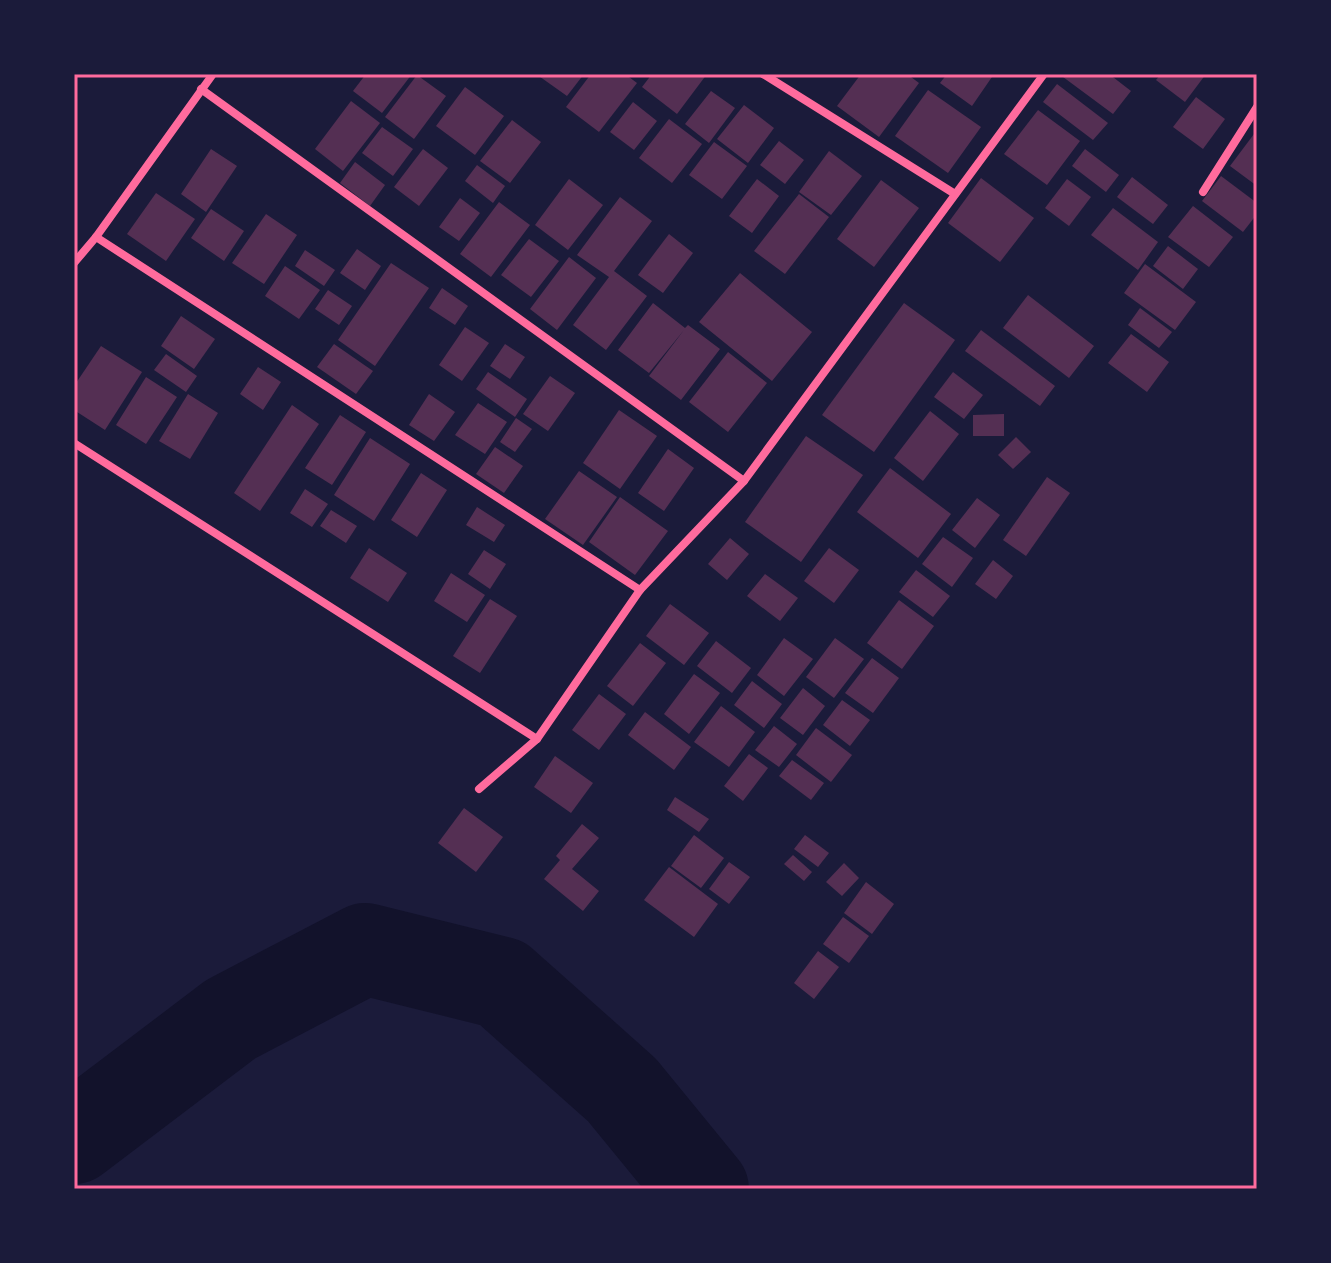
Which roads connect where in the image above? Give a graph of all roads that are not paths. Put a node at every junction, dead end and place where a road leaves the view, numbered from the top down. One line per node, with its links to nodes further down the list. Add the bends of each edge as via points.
1 (213, 74): 4 (street)
2 (763, 74): 7 (street)
3 (1044, 74): 7 (street)
4 (201, 89): 8 (street); 11 (street)
5 (1257, 107): 6 (street)
6 (1203, 192)
7 (955, 194): 11 (street)
8 (96, 237): 9 (street); 12 (street)
9 (74, 263)
10 (74, 443): 13 (street)
11 (744, 481): 12 (street)
12 (640, 590): 13 (street)
13 (537, 739): 14 (street)
14 (479, 789)

